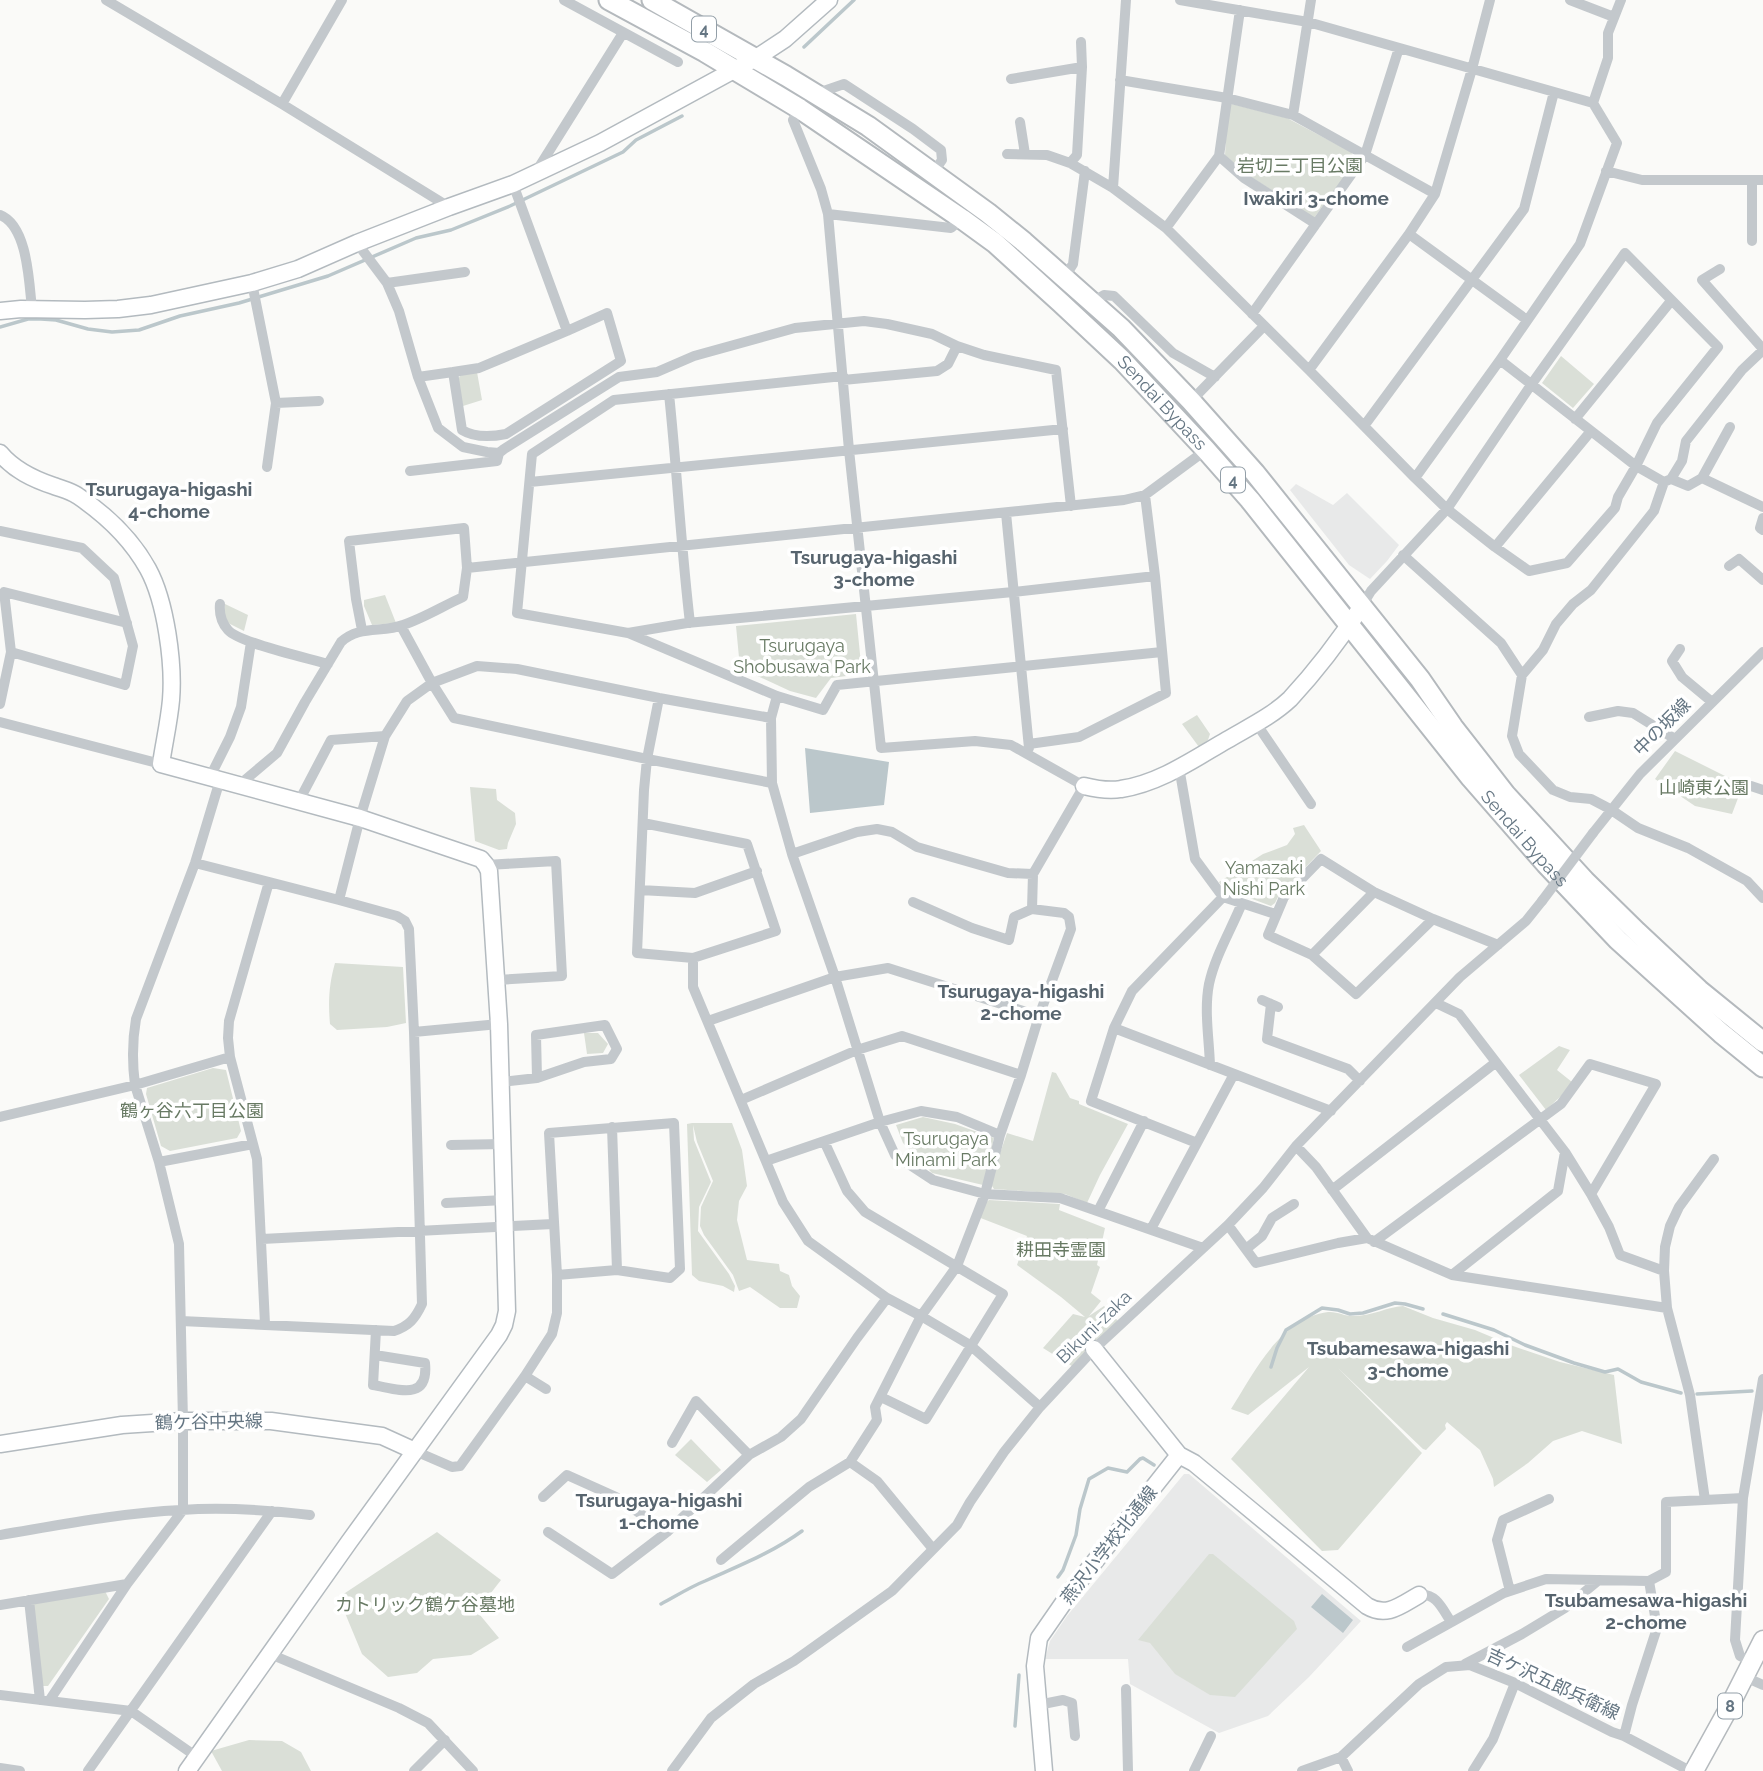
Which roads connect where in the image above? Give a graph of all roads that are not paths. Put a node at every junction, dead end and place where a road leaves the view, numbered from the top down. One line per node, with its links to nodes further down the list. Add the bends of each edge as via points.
1 (106, 0): 29 (street)
2 (342, 0): 29 (street)
3 (564, 0): 16 (street)
4 (609, 0): 23 (highway, Sendai Bypass / 4)
5 (652, 0): 19 (highway, Sendai Bypass / 4)
6 (829, 0): 19 (street)
7 (1126, 0): 24 (street)
8 (1180, 0): 13 (street)
9 (1311, 0): 15 (street)
10 (1490, 0): 22 (street)
11 (1570, 0): 14 (street)
12 (1621, 0): 14 (street)
13 (1240, 10): 15 (street); 27 (street)
14 (1614, 17): 28 (street, via 1608,33 1608,58)
15 (1308, 22): 18 (street); 31 (street)
16 (624, 33): 20 (street); 40 (street)
17 (1081, 42): 21 (street)
18 (1399, 48): 22 (street); 35 (street)
19 (756, 58): 23 (street); 56 (highway, Sendai Bypass / 4, via 868,126 988,213)
20 (678, 62)
21 (1082, 67): 25 (street); 37 (street, via 1077,155)
22 (1472, 69): 26 (street); 43 (street)
23 (735, 70): 30 (highway, Sendai Bypass / 4); 40 (street)
24 (1120, 80): 27 (street); 42 (street)
25 (1018, 81)
26 (1554, 92): 28 (street); 57 (street, via 1524,209)
27 (1227, 98): 31 (street); 36 (street)
28 (1593, 103): 39 (street, via 1617,144)
29 (282, 104): 45 (street)
30 (800, 109): 46 (street, via 793,120); 48 (highway, Sendai Bypass / 4)
31 (1293, 115): 35 (street)
32 (1020, 122): 34 (street)
33 (1007, 154): 34 (street)
34 (1024, 154): 37 (street)
35 (1365, 155): 43 (street); 49 (street)
36 (1219, 156): 49 (street, via 1244,178); 50 (street)
37 (1070, 163): 38 (street)
38 (1085, 171): 42 (street); 56 (street, via 1073,264)
39 (1606, 171): 41 (street, via 1642,180); 65 (street, via 1580,244)
40 (534, 174): 44 (street)
41 (1757, 180): 52 (street)
42 (1113, 188): 50 (street)
43 (1435, 194): 51 (street)
44 (518, 196): 45 (street); 68 (street)
45 (449, 207): 53 (street)
46 (828, 214): 48 (street, via 951,228); 66 (street)
47 (0, 215): 62 (street, via 16,230 24,250)
48 (962, 219): 88 (highway, Sendai Bypass / 4, via 1072,312)
49 (1316, 224): 64 (street)
50 (1166, 228): 64 (street)
51 (1409, 234): 57 (street); 72 (street)
52 (1752, 241)
53 (365, 253): 58 (street); 59 (street, via 298,269)
54 (1720, 269): 70 (street, via 1702,280)
55 (465, 272): 58 (street, via 442,269)
56 (1064, 278): 61 (highway, Sendai Bypass / 4)
57 (1472, 279): 65 (street); 83 (street)
58 (387, 283): 74 (street)
59 (254, 292): 62 (street, via 118,309); 81 (street)
60 (1671, 301): 77 (street, via 1625,253); 82 (street); 91 (street, via 1718,347 1657,423)
61 (1092, 302): 75 (street, via 1104,295 1114,296 1173,353); 80 (highway, Sendai Bypass / 4)
62 (32, 309): 63 (street)
63 (0, 311)
64 (1252, 314): 67 (street)
65 (1527, 320): 71 (street)
66 (838, 324): 69 (street, via 887,324 932,334); 76 (street); 89 (street, via 795,328 704,353 657,372 619,377)
67 (1264, 326): 72 (street); 75 (street)
68 (567, 331): 73 (street, via 480,368); 73 (street, via 607,313 621,361 506,434 470,435 463,430)
69 (957, 346): 76 (street, via 948,364 937,370); 85 (street, via 1056,370)
70 (1763, 349): 97 (street, via 1686,441 1682,461)
71 (1500, 360): 77 (street); 95 (street)
72 (1309, 370): 83 (street)
73 (453, 372): 74 (street)
74 (418, 377): 89 (street, via 438,428 463,447)
75 (1215, 377): 80 (street)
76 (843, 378): 78 (street); 87 (street)
77 (1531, 385): 82 (street); 102 (street)
78 (669, 394): 93 (street); 98 (street, via 614,400 533,454)
79 (319, 401): 81 (street)
80 (1191, 401): 119 (highway, Sendai Bypass / 4)
81 (276, 403): 92 (street)
82 (1575, 419): 86 (street)
83 (1364, 426): 95 (street)
84 (1730, 426): 96 (street)
85 (1063, 429): 87 (street); 100 (street)
86 (1591, 431): 91 (street); 109 (street)
87 (849, 450): 93 (street); 105 (street)
88 (1206, 450): 99 (street); 122 (highway, Sendai Bypass / 4)
89 (499, 453): 94 (street, via 496,461)
90 (2, 460): 148 (street, via 75,494 100,512 149,570 172,666)
91 (1636, 466): 97 (street); 109 (street, via 1615,508 1567,563 1529,571)
92 (267, 467)
93 (677, 467): 98 (street); 108 (street)
94 (410, 471)
95 (1415, 478): 102 (street)
96 (1702, 478): 97 (street, via 1688,486); 101 (street)
97 (1667, 480): 133 (street, via 1654,511 1591,590 1556,624 1543,650)
98 (530, 482): 111 (street)
99 (1145, 495): 100 (street); 114 (street)
100 (1071, 506): 103 (street)
101 (1763, 507)
102 (1447, 509): 109 (street); 110 (street)
103 (1006, 513): 105 (street); 116 (street)
104 (1763, 518): 106 (street)
105 (858, 529): 108 (street); 118 (street)
106 (1763, 530)
107 (0, 531): 120 (street, via 82,548 114,578)
108 (681, 546): 111 (street); 121 (street)
109 (1495, 547)
110 (1403, 555): 119 (street); 133 (street, via 1501,643)
111 (522, 562): 113 (street); 125 (street, via 517,613)
112 (1729, 566): 115 (street, via 1739,559)
113 (467, 568): 123 (street, via 463,597); 124 (street, via 464,528 349,541)
114 (1155, 576): 116 (street); 129 (street)
115 (1763, 580)
116 (1013, 592): 118 (street); 132 (street)
117 (220, 604): 126 (street, via 219,615 229,631)
118 (866, 606): 121 (street); 134 (street)
119 (1362, 606): 122 (street); 186 (highway, Sendai Bypass / 4, via 1506,795 1637,932)
120 (127, 622): 128 (street, via 133,646 125,685); 128 (street, via 4,592)
121 (690, 623): 125 (street)
122 (1349, 625): 143 (street, via 1289,700); 191 (highway, Sendai Bypass / 4, via 1546,864 1618,940)
123 (401, 626): 124 (street); 135 (street)
124 (362, 630): 131 (street, via 341,642)
125 (628, 633): 136 (street)
126 (251, 642): 131 (street); 150 (street, via 241,707)
127 (1680, 649): 138 (street, via 1672,661 1682,677)
128 (10, 652): 139 (street)
129 (1162, 652): 132 (street); 146 (street, via 1166,693 1079,737)
130 (1763, 652): 138 (street, 中の坂線)
131 (328, 664): 152 (street, via 276,753)
132 (1021, 666): 134 (street); 146 (street)
133 (1522, 675): 158 (street, via 1512,736 1519,754 1553,790)
134 (874, 681): 136 (street, via 837,685 823,710); 146 (street, via 881,748 975,741)
135 (432, 683): 137 (street, via 477,666 517,669); 144 (street, via 407,701); 147 (street, via 454,718)
136 (777, 696): 141 (street)
137 (659, 698): 141 (street); 147 (street)
138 (1712, 702): 145 (street, 中の坂線)
139 (0, 704)
140 (1589, 717): 145 (street, via 1626,710)
141 (771, 718): 151 (street)
142 (0, 722): 148 (street)
143 (1256, 723): 149 (street); 157 (street)
144 (385, 736): 156 (street, via 331,740); 159 (street)
145 (1675, 739): 158 (street, 中の坂線)
146 (1029, 749): 153 (street)
147 (647, 759): 151 (street); 160 (street)
148 (161, 764): 150 (street)
149 (1180, 767): 153 (street, via 1120,789); 169 (street, via 1195,859)
150 (215, 778): 152 (street); 162 (street)
151 (772, 783): 161 (street)
152 (239, 785): 156 (street)
153 (1084, 786): 165 (street)
154 (1751, 786): 155 (street)
155 (1763, 790)
156 (299, 801): 159 (street)
157 (1311, 804)
158 (1611, 809): 170 (street, via 1637,828 1688,848 1747,881); 172 (street, 中の坂線, bridge)
159 (360, 818): 163 (street, via 481,859); 171 (street)
160 (643, 823): 164 (street, via 747,844); 167 (street)
161 (792, 854): 165 (street, via 877,829 917,847 1008,873); 181 (street)
162 (195, 863): 166 (street); 205 (street, via 136,1019)
163 (486, 865): 182 (street); 182 (street, via 556,861 562,976)
164 (757, 872): 167 (street, via 695,893); 180 (street, via 776,931)
165 (1033, 874): 175 (street)
166 (269, 882): 171 (street); 195 (street, via 229,1021)
167 (640, 890): 180 (street, via 637,953)
168 (1374, 892): 176 (street, via 1321,859 1284,897); 177 (street); 179 (street)
169 (1223, 897): 174 (street); 189 (street, via 1132,991)
170 (1763, 898)
171 (339, 900): 190 (street, via 405,921)
172 (1542, 901): 178 (street, Bikuni-zaka)
173 (913, 902): 175 (street, via 1009,940 1014,917)
174 (1242, 903): 176 (street); 197 (street, via 1209,984)
175 (1032, 909): 185 (street, via 1064,914 1071,929)
176 (1275, 914): 179 (street, via 1268,935)
177 (1433, 919): 178 (street); 179 (street, via 1356,994)
178 (1498, 945): 183 (street, Bikuni-zaka)
179 (1312, 955)
180 (693, 958): 187 (street, via 693,987)
181 (835, 977): 185 (street, via 888,968); 187 (street); 194 (street)
182 (496, 980): 188 (street)
183 (1436, 1003): 196 (street, via 1459,1014); 203 (street, Bikuni-zaka)
184 (1270, 1004): 203 (street, via 1267,1039 1348,1069)
185 (1039, 1016): 200 (street)
186 (1737, 1019): 192 (highway); 193 (highway, Sendai Bypass / 4)
187 (708, 1021): 206 (street)
188 (499, 1024): 190 (street); 204 (street)
189 (1114, 1028): 197 (street); 209 (street, via 1091,1101)
190 (414, 1032): 235 (street)
191 (1721, 1033): 198 (highway, Sendai Bypass / 4); 201 (highway)
192 (1763, 1035)
193 (1763, 1042)
194 (858, 1049): 200 (street, via 902,1036); 206 (street); 211 (street)
195 (230, 1057): 205 (street); 217 (street)
196 (1495, 1063): 210 (street); 224 (street)
197 (1210, 1065): 199 (street)
198 (1763, 1067)
199 (1234, 1074): 207 (street); 216 (street)
200 (1021, 1075): 213 (street)
201 (1763, 1077)
202 (537, 1078): 202 (street, via 584,1062 611,1059 617,1049 605,1025 537,1035); 204 (street)
203 (1360, 1080): 207 (street, Bikuni-zaka)
204 (501, 1082): 218 (street)
205 (135, 1085): 208 (street); 223 (street)
206 (741, 1100): 222 (street)
207 (1331, 1111): 219 (street, Bikuni-zaka)
208 (0, 1117)
209 (1144, 1121): 216 (street); 230 (street)
210 (1539, 1121): 220 (street); 226 (street, via 1561,1104 1590,1064 1656,1084); 237 (street)
211 (880, 1122): 213 (street, via 921,1111 957,1117); 214 (street); 225 (street, via 895,1155 933,1180)
212 (612, 1127): 231 (street, via 549,1133); 241 (street); 241 (street, via 674,1123 680,1269 670,1278)
213 (1000, 1135): 225 (street)
214 (824, 1141): 222 (street); 240 (street, via 847,1191 865,1212)
215 (455, 1142): 218 (street)
216 (1197, 1143): 234 (street)
217 (253, 1144): 223 (street); 236 (street)
218 (503, 1144): 227 (street)
219 (1296, 1146): 224 (street); 232 (street, Bikuni-zaka)
220 (1564, 1152): 226 (street); 244 (street, via 1558,1191)
221 (1714, 1159): 242 (street, via 1670,1226)
222 (766, 1161): 245 (street, via 783,1202 808,1241)
223 (159, 1162): 248 (street, via 179,1244)
224 (1332, 1190): 237 (street)
225 (985, 1194): 230 (street, via 1060,1198); 240 (street)
226 (1591, 1194): 242 (street, via 1620,1255)
227 (504, 1200): 228 (street, via 459,1196); 233 (street)
228 (446, 1203)
229 (1294, 1204): 239 (street, via 1272,1218 1262,1236)
230 (1098, 1211): 234 (street)
231 (553, 1224): 233 (street); 243 (street)
232 (1228, 1225): 238 (street, Bikuni-zaka); 239 (street)
233 (505, 1227): 235 (street); 262 (street, via 504,1325)
234 (1152, 1229): 238 (street)
235 (420, 1231): 236 (street); 250 (street, via 422,1304 407,1326)
236 (261, 1239): 249 (street)
237 (1370, 1240): 239 (street, via 1256,1263); 244 (street)
238 (1203, 1248): 252 (street, Bikuni-zaka)
239 (1245, 1249)
240 (957, 1266): 247 (street); 251 (street, via 1003,1294)
241 (617, 1270): 243 (street)
242 (1664, 1271): 246 (street)
243 (557, 1275): 254 (street, via 552,1334)
244 (1452, 1275): 246 (street)
245 (887, 1298): 247 (street); 263 (street, via 801,1419)
246 (1667, 1308): 271 (street, via 1690,1395)
247 (921, 1316): 251 (street); 257 (street)
248 (181, 1321): 249 (street); 259 (street)
249 (265, 1324): 250 (street)
250 (376, 1330): 253 (street)
251 (970, 1345): 257 (street, via 926,1419); 258 (street)
252 (1094, 1349): 258 (street, Bikuni-zaka); 264 (street)
253 (374, 1355): 253 (street, via 373,1385 410,1391 426,1377 425,1363)
254 (525, 1376): 256 (street); 262 (street, via 460,1466)
255 (1763, 1379): 265 (street)
256 (546, 1390)
257 (881, 1397): 266 (street, via 875,1407 877,1420)
258 (1040, 1407): 278 (street, Bikuni-zaka, via 1004,1452 957,1525)
259 (183, 1421): 261 (street, 鶴ケ谷中央線, via 122,1425); 262 (street, 鶴ケ谷中央線, via 283,1422 382,1436); 272 (street)
260 (672, 1443): 263 (street, via 696,1401)
261 (0, 1444)
262 (415, 1451): 290 (street)
263 (749, 1455): 276 (street)
264 (1180, 1455): 284 (street, via 1367,1606 1387,1611); 298 (street, 燕沢小学校北通線, via 1038,1638)
265 (1750, 1461): 267 (street); 270 (street)
266 (850, 1462): 278 (street, via 877,1481); 279 (street, via 809,1487)
267 (1763, 1464)
268 (543, 1497): 276 (street, via 567,1475 616,1497)
269 (1549, 1499): 283 (street, via 1503,1520 1497,1540)
270 (1743, 1499): 271 (street); 292 (street, via 1735,1640)
271 (1705, 1500): 281 (street, via 1666,1502 1666,1572)
272 (183, 1510): 273 (street); 277 (street); 282 (street)
273 (272, 1511): 274 (street); 299 (street)
274 (310, 1515)
275 (548, 1532): 276 (street, via 612,1574)
276 (667, 1532)
277 (0, 1535)
278 (933, 1549): 312 (street, Bikuni-zaka, via 892,1591 711,1718)
279 (721, 1560)
280 (1599, 1580): 281 (street); 283 (street, via 1546,1579); 291 (street, via 1565,1608)
281 (1649, 1581): 302 (street, via 1657,1628)
282 (127, 1584): 285 (street); 297 (street)
283 (1510, 1591): 287 (street)
284 (1419, 1595): 287 (street, via 1433,1596)
285 (29, 1601): 286 (street); 297 (street)
286 (0, 1605)
287 (1451, 1622): 289 (street)
288 (1763, 1640): 292 (main road, 8)
289 (1407, 1647)
290 (270, 1654): 303 (street, via 399,1708 428,1723); 304 (street)
291 (1463, 1666): 293 (street, 吉ケ沢五郎兵衛線); 305 (street, 吉ケ沢五郎兵衛線, via 1446,1667 1419,1684)
292 (1749, 1670): 294 (street); 319 (main road, 8)
293 (1515, 1683): 302 (street, 吉ケ沢五郎兵衛線); 318 (street, via 1493,1740)
294 (1763, 1685)
295 (1126, 1689): 314 (street)
296 (0, 1695): 297 (street)
297 (44, 1700): 299 (street)
298 (1038, 1705): 300 (street, via 1063,1700 1072,1703); 313 (street, 燕沢小学校北通線)
299 (131, 1712): 304 (street); 308 (street)
300 (1075, 1736)
301 (1211, 1736): 315 (street)
302 (1624, 1736): 319 (street, 吉ケ沢五郎兵衛線)
303 (445, 1740): 310 (street); 311 (street)
304 (197, 1757): 309 (street)
305 (1341, 1757): 316 (street, 吉ケ沢五郎兵衛線); 317 (street)
306 (0, 1768): 307 (street)
307 (20, 1771)
308 (88, 1771)
309 (187, 1771)
310 (414, 1771)
311 (473, 1771)
312 (672, 1771)
313 (1044, 1771)
314 (1128, 1771)
315 (1194, 1771)
316 (1302, 1771)
317 (1349, 1771)
318 (1473, 1771)
319 (1692, 1771)

